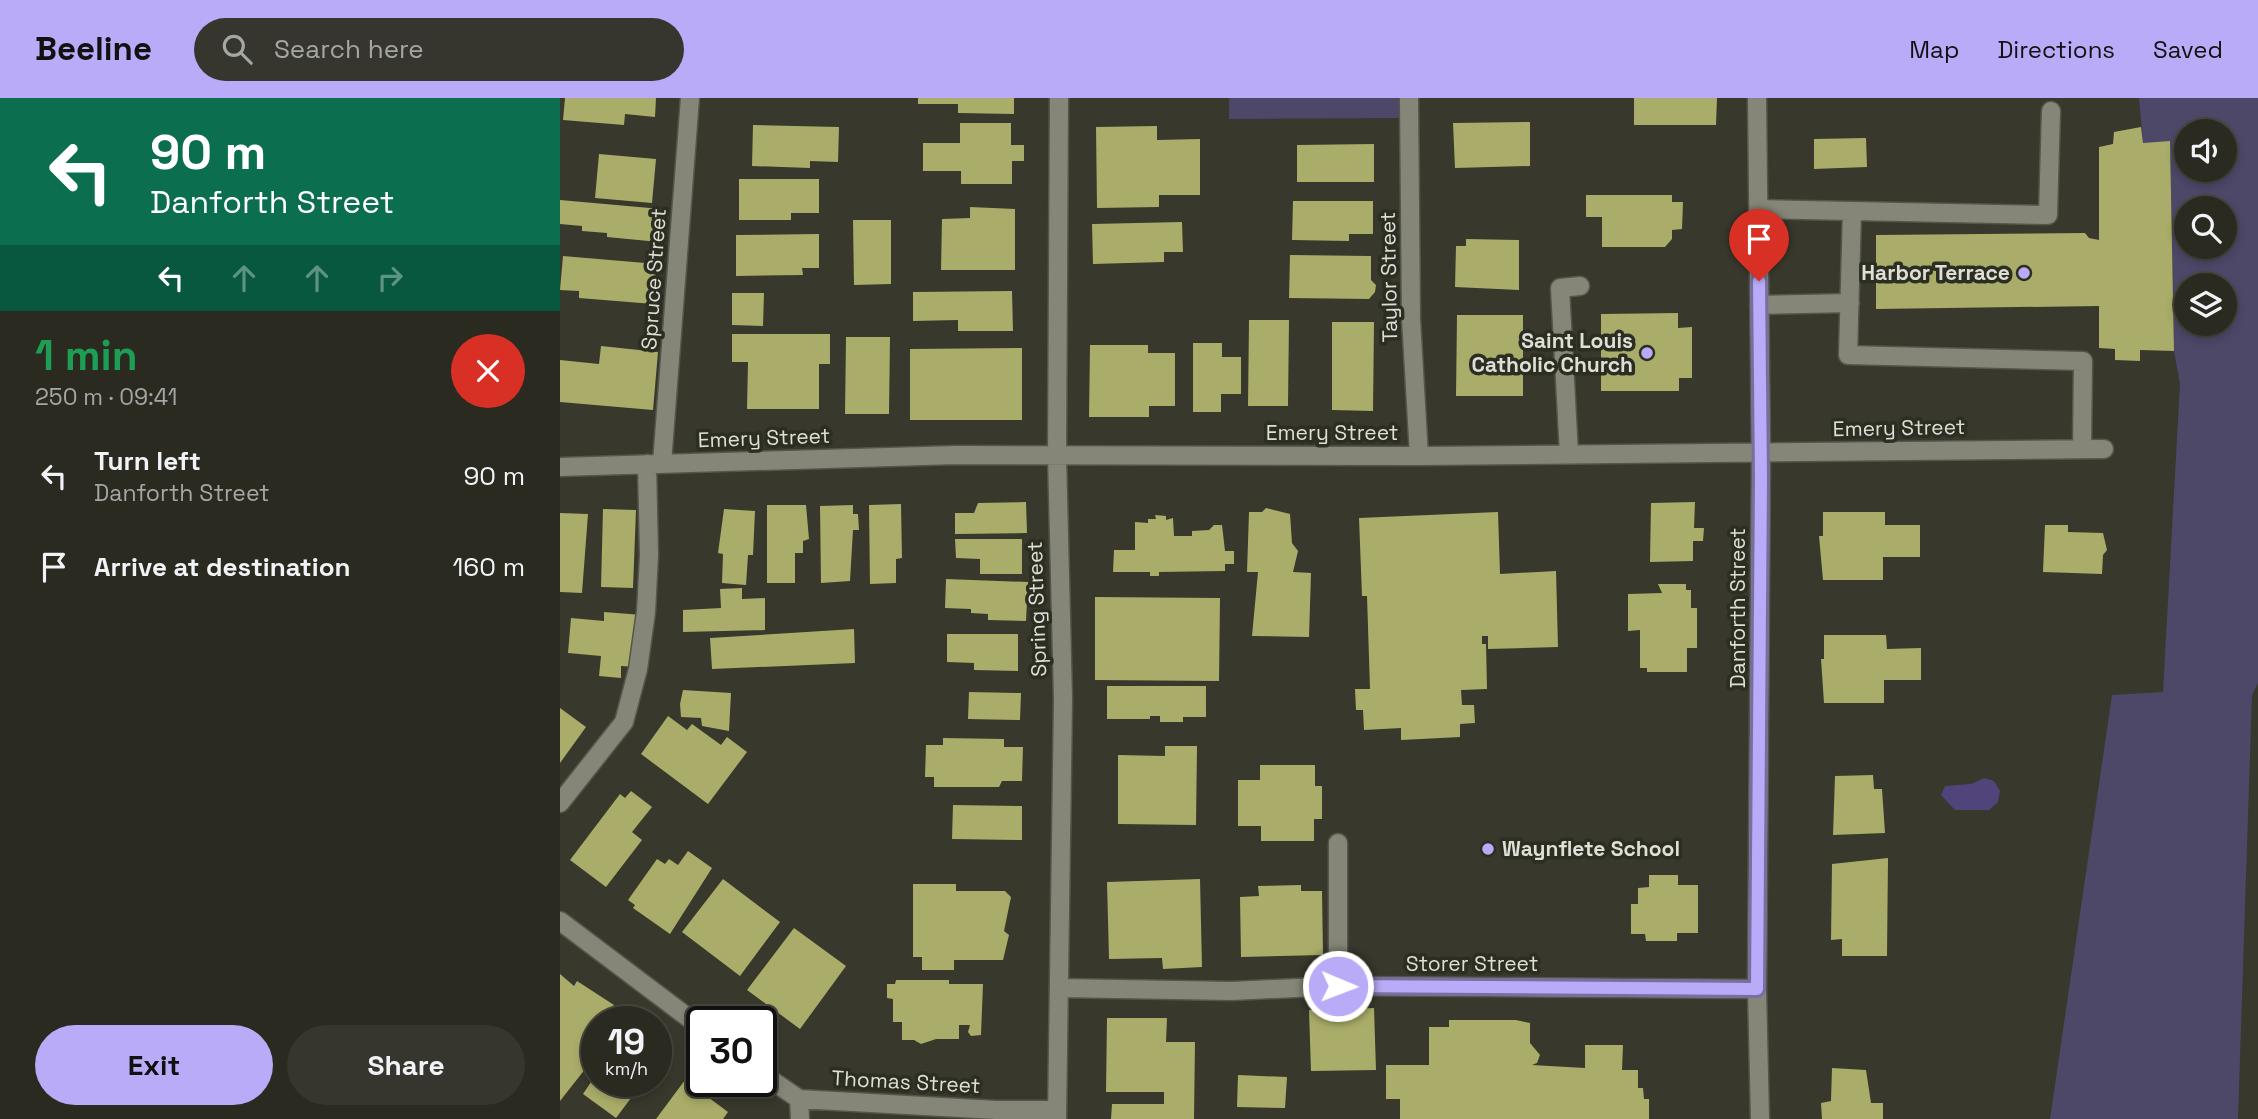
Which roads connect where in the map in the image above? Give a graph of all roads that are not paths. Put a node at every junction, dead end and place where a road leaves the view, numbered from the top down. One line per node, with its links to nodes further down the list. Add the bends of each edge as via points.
1 (690, 98): 17 (street, Spruce Street)
2 (1059, 98): 15 (street, Spring Street)
3 (1409, 98): 16 (street, Taylor Street, via 1411,319)
4 (1757, 98): 6 (street, Danforth Street)
5 (2052, 111): 7 (street, via 2048,215)
6 (1758, 209): 7 (street); 10 (street, Danforth Street)
7 (1852, 211): 9 (street)
8 (1580, 286): 14 (street, via 1560,288)
9 (1850, 303): 10 (street); 11 (street, via 1848,355 2083,361)
10 (1759, 305): 13 (street, Danforth Street)
11 (2082, 449): 12 (street, Emery Street); 13 (street, Emery Street)
12 (2104, 449)
13 (1761, 452): 14 (street, Emery Street); 24 (street, Danforth Street)
14 (1569, 454): 16 (street, Emery Street)
15 (1057, 456): 16 (street, Emery Street); 17 (street, Emery Street); 23 (street, Spring Street, via 1063,699)
16 (1419, 456)
17 (655, 464): 18 (street, Emery Street); 19 (street, Spruce Street, via 638,669 624,722)
18 (560, 467)
19 (560, 803)
20 (1338, 843): 22 (street)
21 (560, 921): 25 (street)
22 (1338, 986): 23 (street, Storer Street, via 1232,991); 24 (street, Storer Street)
23 (1060, 988): 28 (street, Spring Street)
24 (1757, 989): 30 (street, Danforth Street)
25 (686, 1016)
26 (777, 1084): 27 (street)
27 (799, 1099): 28 (street, Thomas Street); 29 (street)
28 (1057, 1115)
29 (800, 1119)
30 (1760, 1119)

